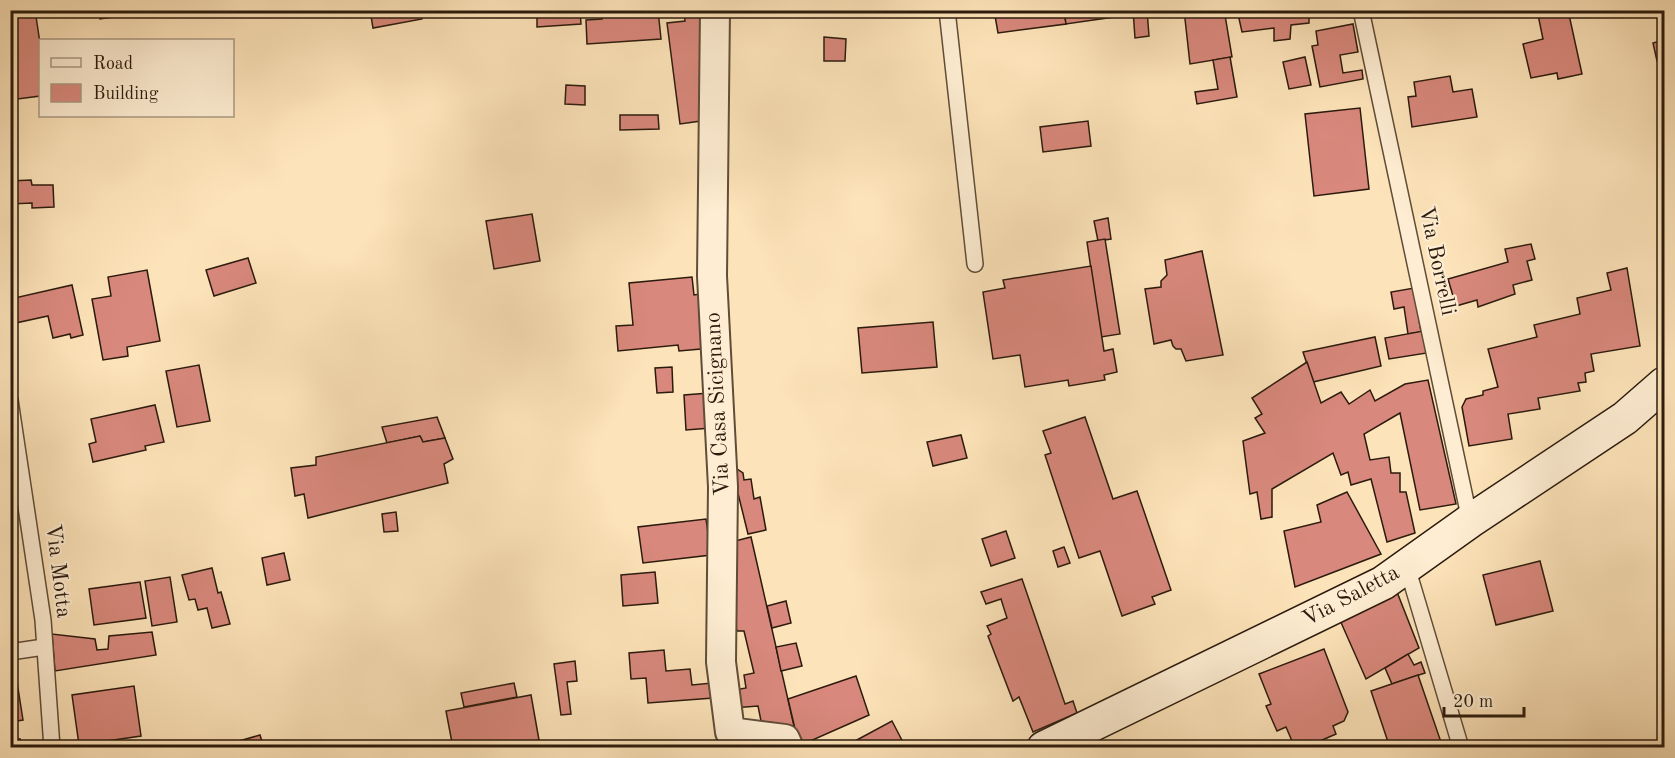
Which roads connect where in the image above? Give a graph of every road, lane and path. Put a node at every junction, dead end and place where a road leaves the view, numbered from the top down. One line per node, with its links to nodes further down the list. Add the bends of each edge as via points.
1 (715, 10): 12 (street, Via Casa Sicignano, via 712,276 723,487 721,662 730,732 785,740)
2 (947, 10): 4 (lane)
3 (1361, 10): 7 (lane, Via Borrelli)
4 (975, 264)
5 (1665, 384): 7 (street, Via Saletta, via 1624,418)
6 (10, 400): 9 (lane, Via Motta)
7 (1470, 520): 8 (street, Via Saletta)
8 (1407, 567): 13 (street, Via Saletta, via 1383,583); 14 (lane)
9 (44, 647): 10 (lane); 11 (lane, Via Motta)
10 (10, 652)
11 (52, 747)
12 (789, 747)
13 (1044, 747)
14 (1461, 747)

